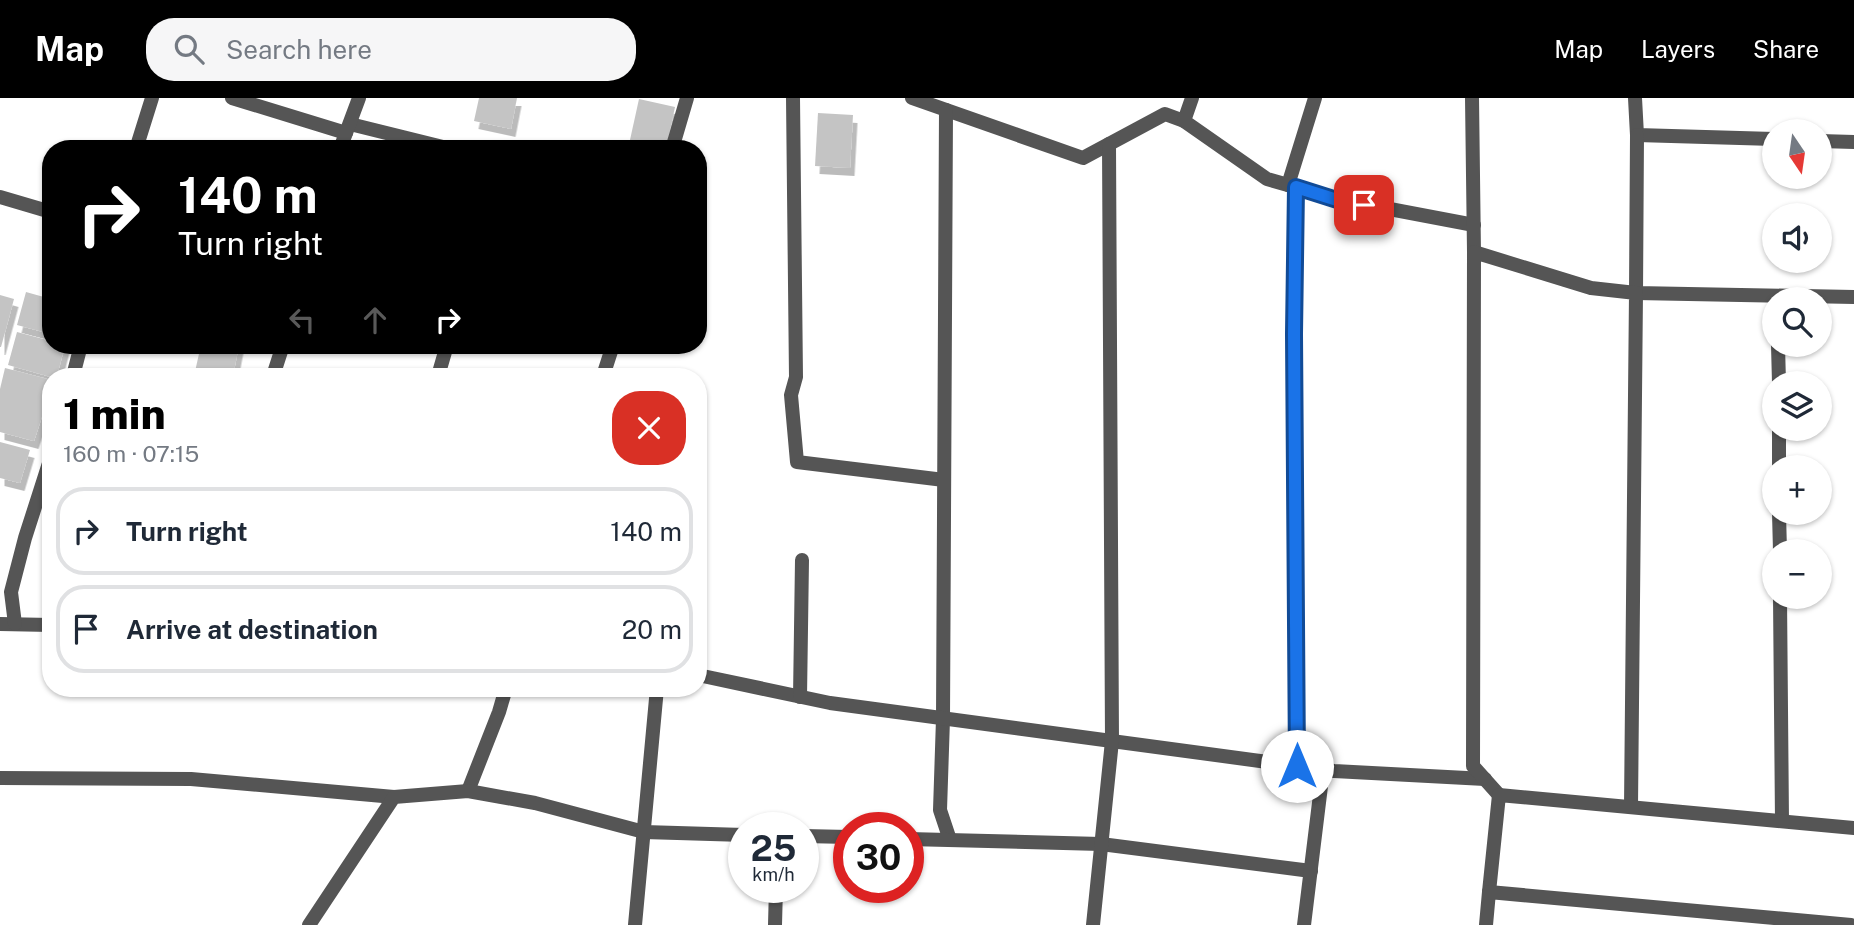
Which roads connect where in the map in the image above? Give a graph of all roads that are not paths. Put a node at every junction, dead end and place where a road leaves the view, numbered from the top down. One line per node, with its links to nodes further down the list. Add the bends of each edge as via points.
1 (152, 98): 16 (street)
2 (232, 98): 13 (street)
3 (359, 98): 13 (street)
4 (687, 98): 19 (street)
5 (793, 98): 32 (street, via 796,377 791,395 797,462)
6 (912, 98): 11 (street)
7 (1192, 98): 12 (street)
8 (1315, 98): 23 (street)
9 (1472, 98): 26 (street)
10 (1635, 98): 14 (street)
11 (946, 110): 22 (street, via 1083,158); 32 (street)
12 (1184, 121): 22 (street, via 1165,114); 23 (street, via 1267,179)
13 (348, 128): 17 (street); 18 (street)
14 (1637, 135): 15 (street); 28 (street)
15 (1762, 139)
16 (139, 140)
17 (343, 140)
18 (407, 140)
19 (675, 140)
20 (1832, 141): 21 (street)
21 (1854, 142)
22 (1109, 144): 43 (street)
23 (1292, 186): 26 (street, via 1337,200); 44 (street)
24 (0, 197): 25 (street)
25 (42, 209)
26 (1474, 225): 27 (street)
27 (1474, 252): 28 (street, via 1591,288); 47 (street, via 1473,766)
28 (1636, 293): 29 (street); 51 (street)
29 (1762, 297)
30 (1832, 297): 31 (street)
31 (1854, 297)
32 (944, 480): 42 (street)
33 (42, 485): 36 (street, via 11,592)
34 (802, 560): 41 (street)
35 (1780, 609): 52 (street)
36 (8, 624): 37 (street)
37 (42, 625)
38 (707, 677): 41 (street)
39 (503, 697): 48 (street)
40 (656, 697): 54 (street)
41 (800, 697): 42 (street)
42 (943, 719): 43 (street); 57 (street, via 940,810)
43 (1112, 741): 44 (street); 58 (street)
44 (1297, 766): 45 (street)
45 (1323, 770): 47 (street); 59 (street)
46 (0, 778): 50 (street, via 191,779)
47 (1485, 779): 49 (street)
48 (468, 791): 50 (street); 54 (street, via 535,803)
49 (1499, 795): 51 (street); 60 (street)
50 (394, 797): 62 (street)
51 (1631, 807): 52 (street)
52 (1782, 821): 53 (street)
53 (1854, 828)
54 (644, 832): 55 (street); 63 (street)
55 (728, 835)
56 (924, 839): 57 (street)
57 (950, 840): 58 (street)
58 (1101, 844): 59 (street); 65 (street)
59 (1311, 871): 66 (street)
60 (1489, 892): 67 (street); 68 (street)
61 (776, 903): 64 (street)
62 (309, 925)
63 (635, 925)
64 (775, 925)
65 (1093, 925)
66 (1304, 925)
67 (1486, 925)
68 (1851, 925)

